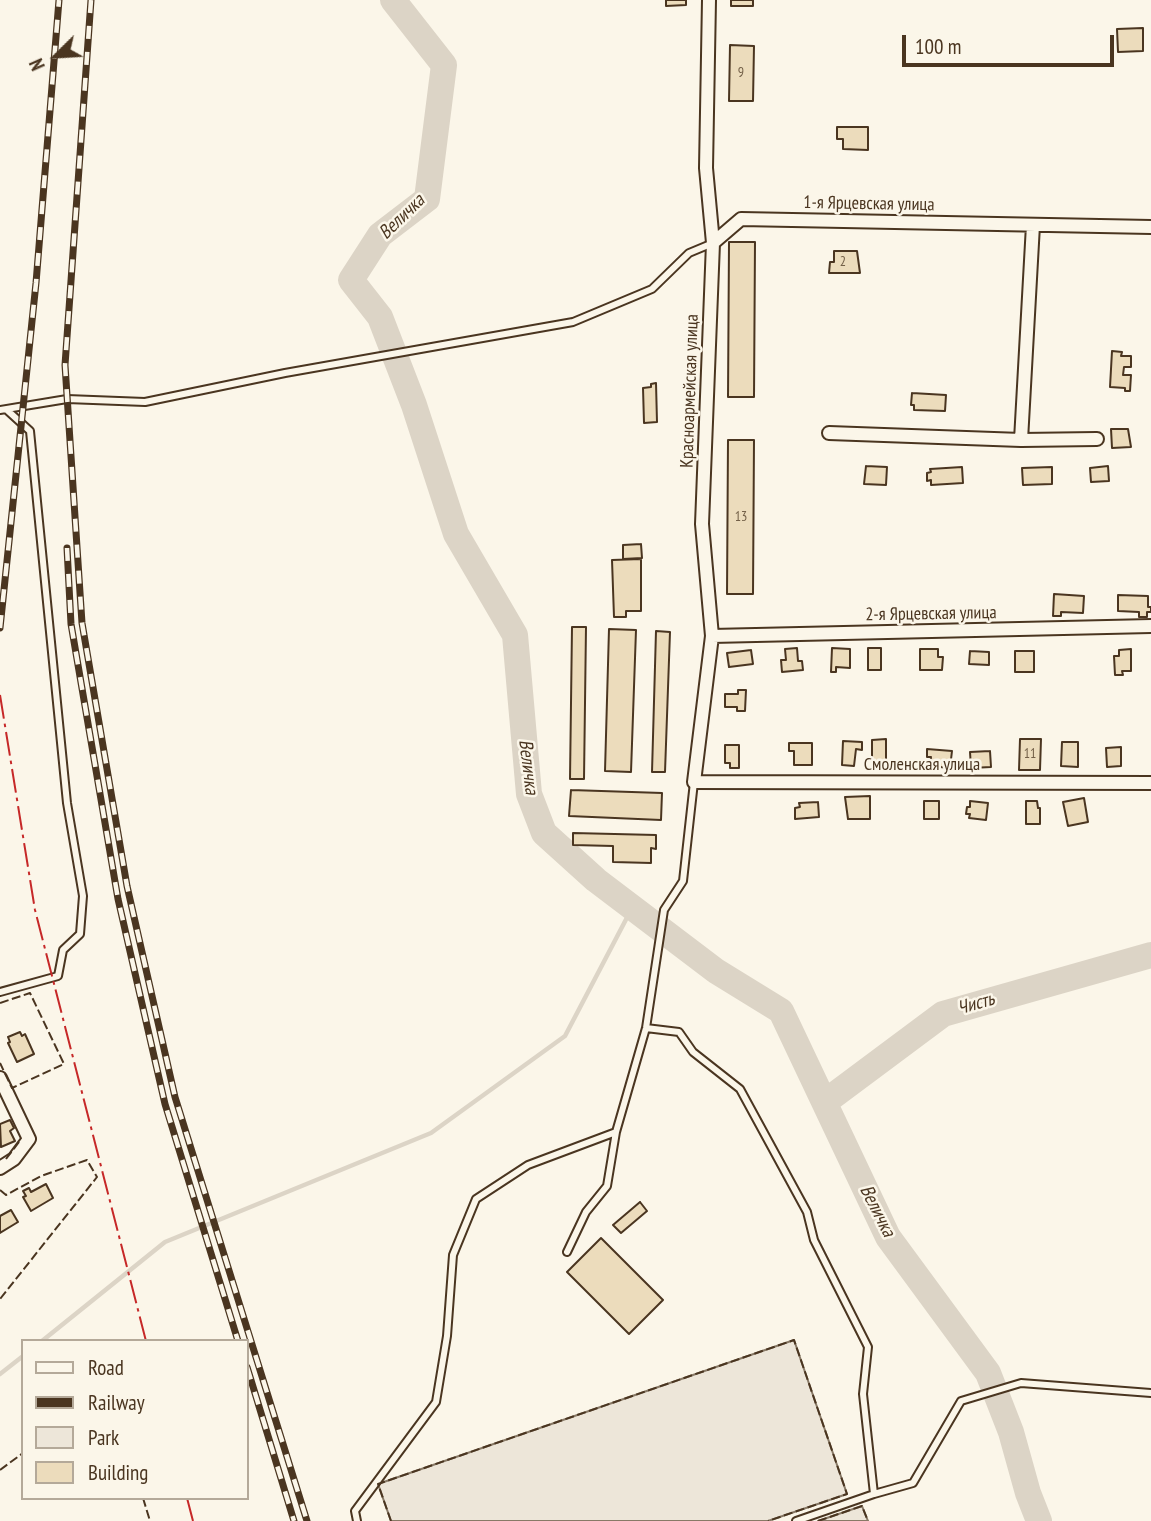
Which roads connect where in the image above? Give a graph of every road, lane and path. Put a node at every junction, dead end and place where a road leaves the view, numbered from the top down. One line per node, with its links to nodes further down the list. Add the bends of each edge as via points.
1 (709, 0): 4 (street, Красноармейская улица, via 706,168)
2 (1033, 225): 3 (street, 1-я Ярцевская улица); 4 (street, 1-я Ярцевская улица, via 741,219); 8 (street)
3 (1151, 227)
4 (713, 243): 5 (lane, via 690,253 652,289 573,322 145,402 67,399); 10 (street, Красноармейская улица, via 702,524)
5 (3, 410): 13 (lane, via 30,431 67,803 83,896 80,934 63,950 58,976)
6 (829, 433): 8 (street)
7 (1097, 439): 8 (street)
8 (1021, 440)
9 (1151, 626): 10 (street, 2-я Ярцевская улица)
10 (712, 636): 11 (street, Красноармейская улица)
11 (694, 782): 12 (street, Смоленская улица); 14 (lane, via 683,881 664,910)
12 (1151, 783)
13 (0, 992)
14 (646, 1028): 16 (lane); 20 (lane, via 679,1032 693,1052 740,1089 807,1212 814,1240 868,1347 863,1394)
15 (0, 1078): 17 (street, via 29,1139 14,1159)
16 (616, 1132): 18 (lane, via 607,1186 586,1212); 21 (lane, via 527,1165 476,1199 453,1255 436,1402 355,1511)
17 (0, 1168)
18 (567, 1252)
19 (1151, 1393): 20 (lane, via 1021,1383 961,1401 913,1483)
20 (874, 1494): 22 (lane)
21 (357, 1521)
22 (796, 1521)

